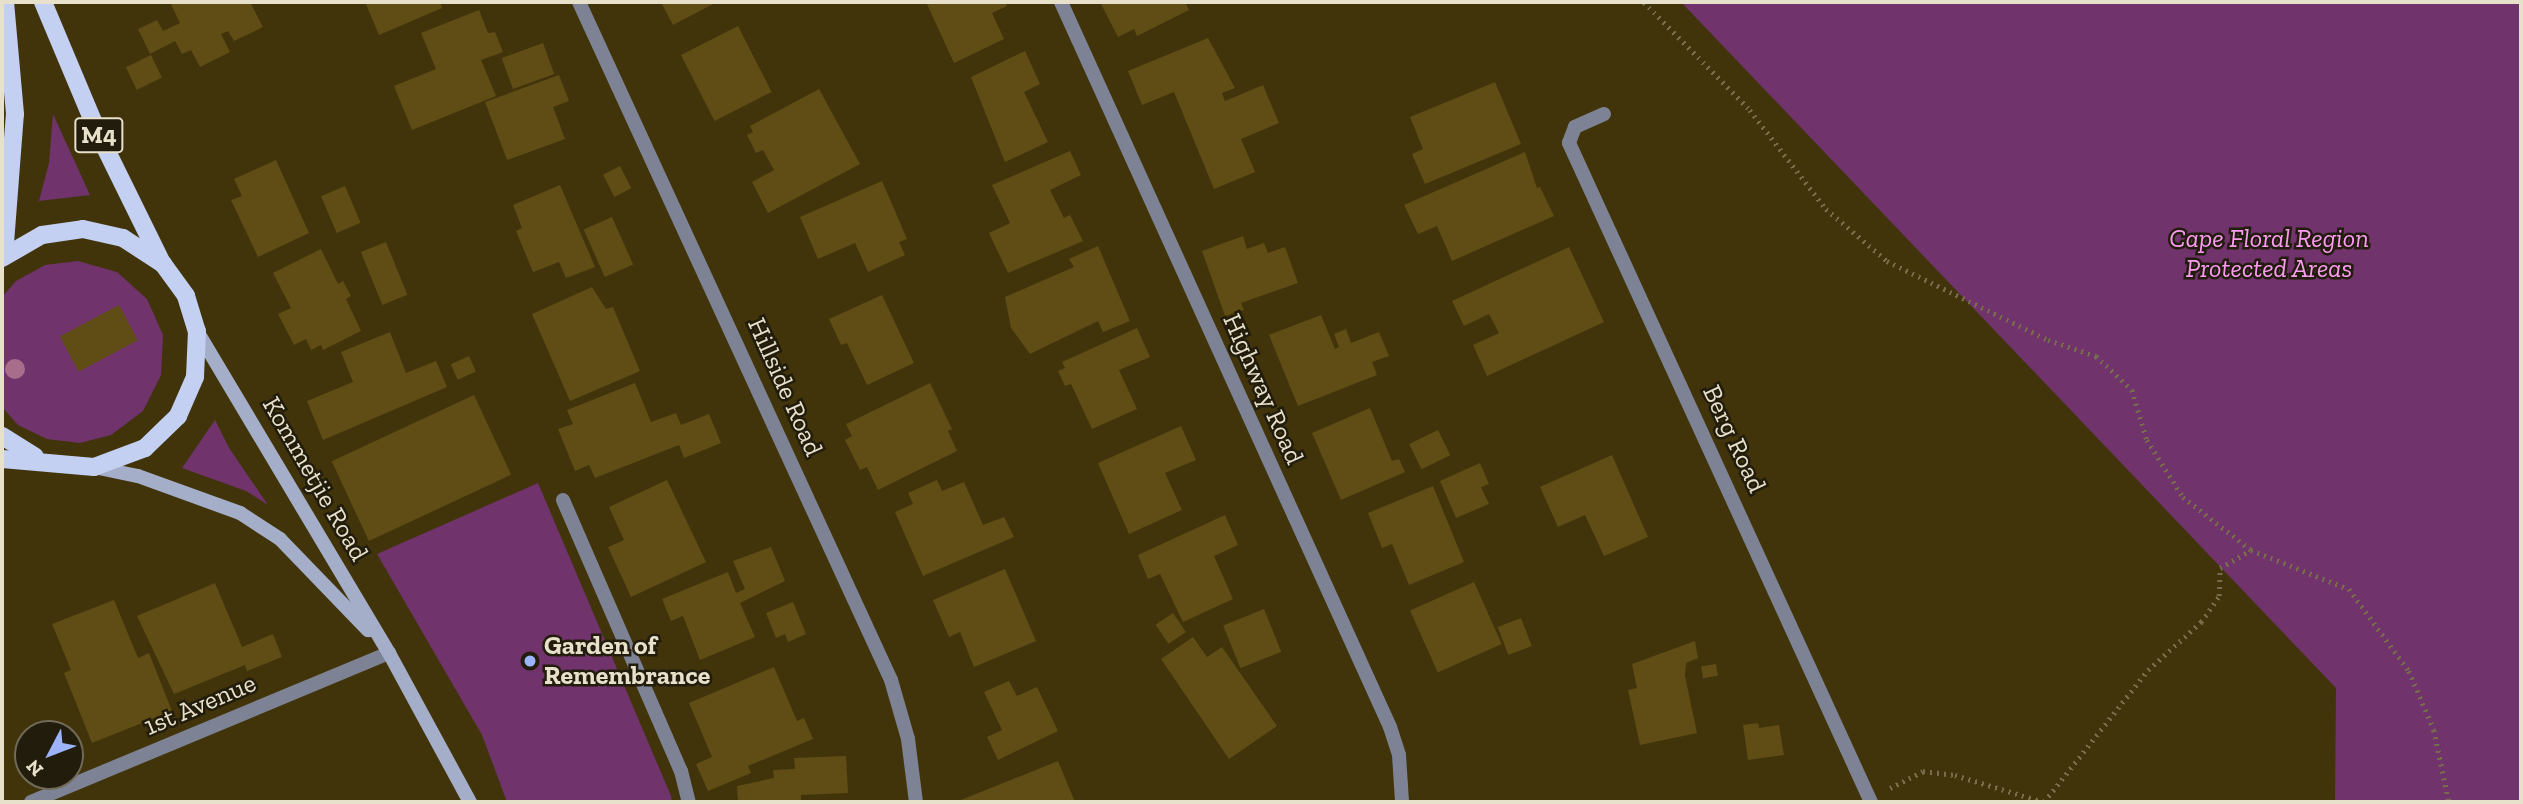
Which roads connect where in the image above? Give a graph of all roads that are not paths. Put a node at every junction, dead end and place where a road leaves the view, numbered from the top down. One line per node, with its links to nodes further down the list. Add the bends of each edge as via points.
1 (5, 2): 6 (main road, M4, via 15,114)
2 (43, 2): 7 (main road, M4, via 98,133)
3 (579, 2): 18 (street, Hillside Road, via 891,680 908,739)
4 (1061, 2): 19 (street, Highway Road, via 1390,727 1399,755)
5 (1604, 114): 20 (street, Berg Road, via 1575,127 1569,143)
6 (3, 257): 7 (main road, M4, via 42,235 83,229 123,238)
7 (163, 264): 8 (main road, M4, via 186,296)
8 (197, 331): 12 (main road, M4, via 195,377 177,416 145,448); 14 (main road, Kommetjie Road)
9 (2, 436): 11 (main road, M4, via 16,449)
10 (2, 459): 11 (main road, M4)
11 (54, 465): 12 (main road, M4)
12 (94, 467): 14 (main road, Kommetjie Road, via 138,476 240,513 280,539)
13 (563, 500): 17 (street, via 681,771)
14 (389, 653): 15 (street, 1st Avenue); 16 (main road, Kommetjie Road)
15 (31, 802)
16 (470, 802)
17 (689, 802)
18 (916, 802)
19 (1402, 802)
20 (1871, 802)

